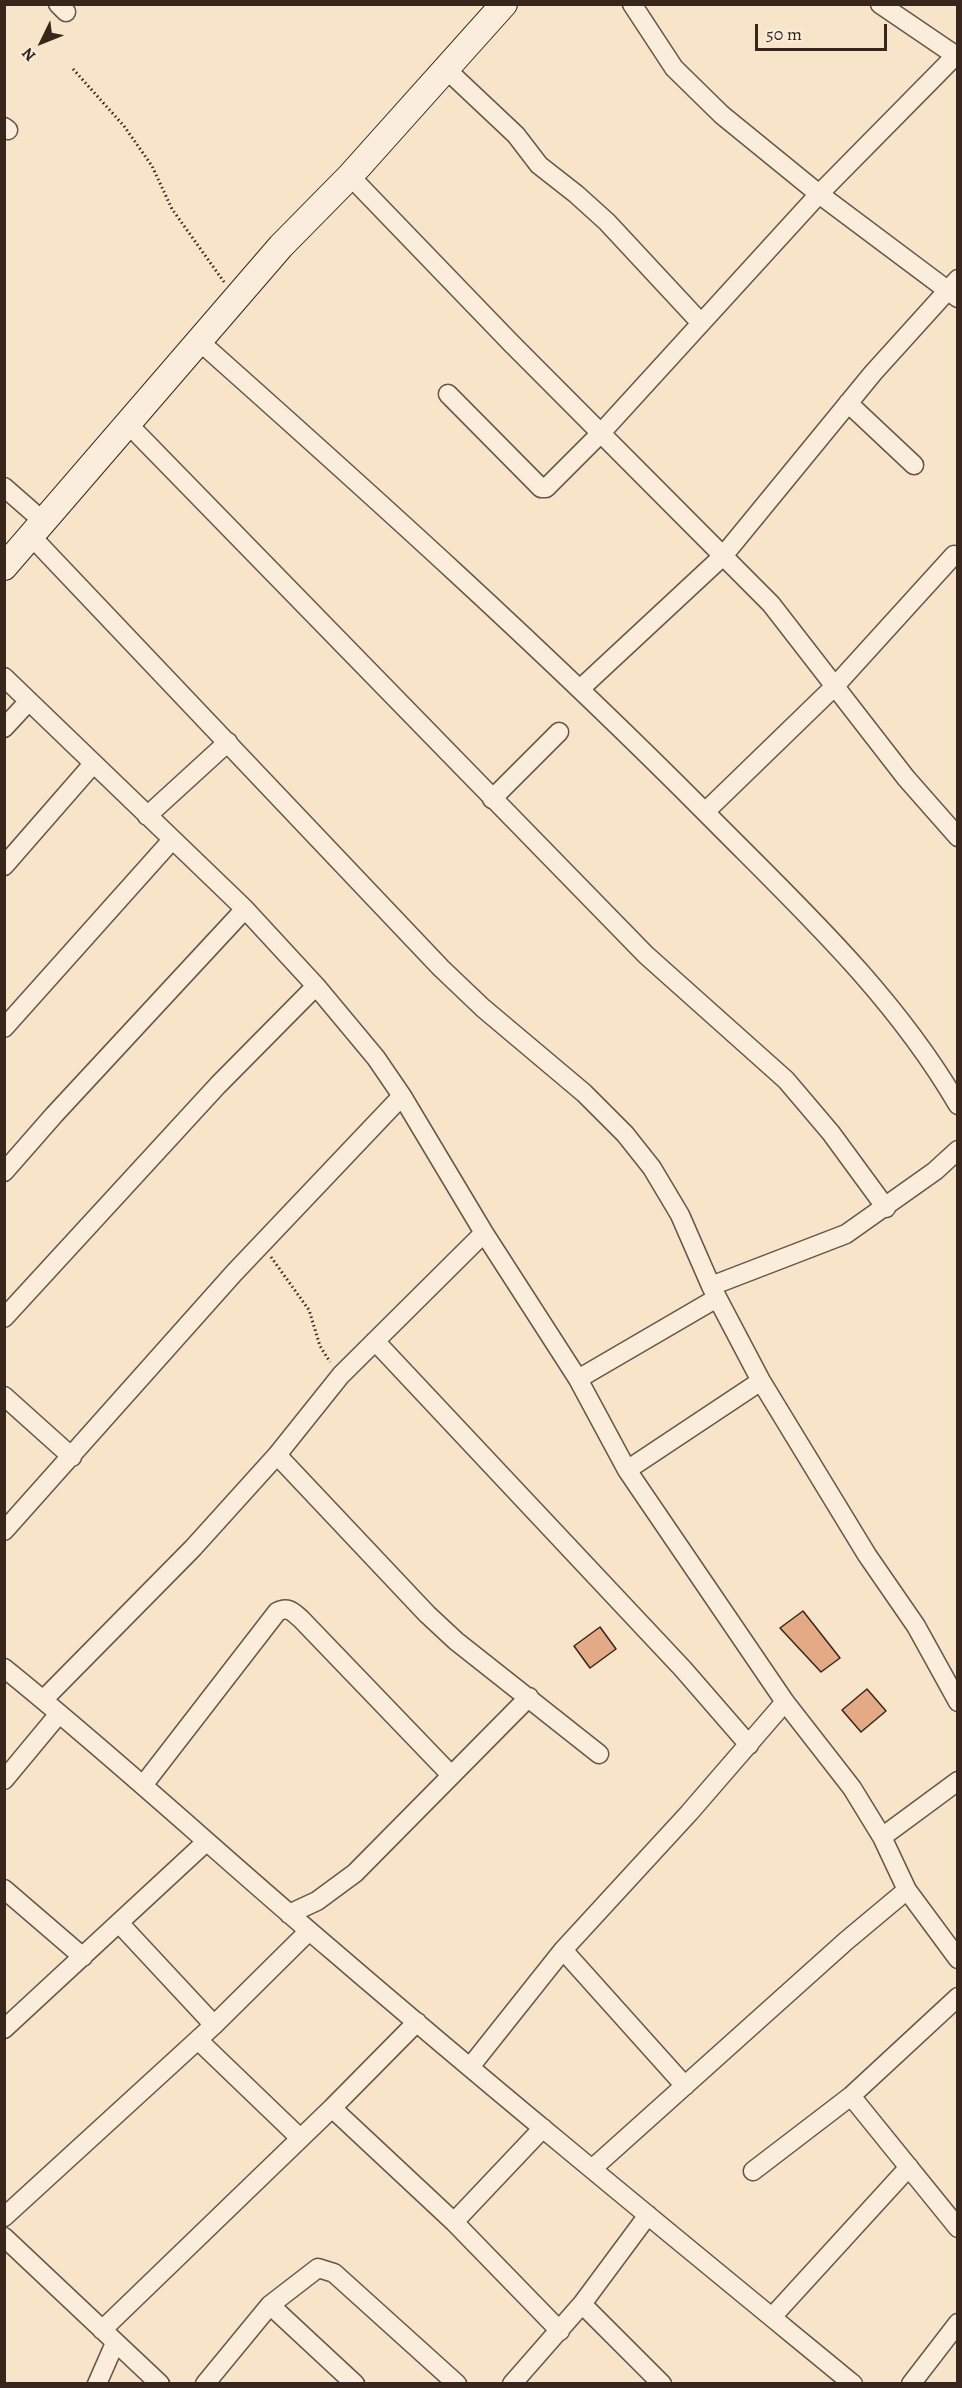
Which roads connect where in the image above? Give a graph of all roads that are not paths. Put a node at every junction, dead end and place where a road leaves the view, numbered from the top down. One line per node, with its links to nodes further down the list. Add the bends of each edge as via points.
1 (504, 4): 5 (street)
2 (632, 4): 7 (street, via 674,68 722,115)
3 (880, 4): 4 (street)
4 (956, 54): 7 (street)
5 (447, 70): 6 (street); 9 (street, via 516,135 539,165 607,222)
6 (350, 176): 10 (street, via 281,246); 14 (street)
7 (819, 194): 8 (street); 9 (street)
8 (954, 288): 12 (street)
9 (700, 322): 14 (street)
10 (199, 341): 13 (street); 23 (street, via 411,530)
11 (448, 394): 14 (street, via 543,490)
12 (848, 404): 15 (street); 19 (street)
13 (128, 424): 17 (street); 29 (street)
14 (600, 434): 19 (street)
15 (914, 465)
16 (4, 487): 17 (street)
17 (38, 529): 20 (street); 27 (street)
18 (956, 555): 22 (street)
19 (723, 556): 22 (street, via 790,625); 23 (street)
20 (4, 567)
21 (4, 677): 24 (street)
22 (835, 686): 30 (street); 32 (street)
23 (580, 689): 30 (street)
24 (29, 701): 25 (street); 28 (street)
25 (4, 728)
26 (559, 732): 29 (street)
27 (228, 742): 31 (street); 44 (street, via 460,988 584,1093 625,1134 652,1168 680,1215)
28 (93, 764): 31 (street); 34 (street)
29 (492, 799): 42 (street, via 646,955 786,1080 849,1155)
30 (705, 812): 39 (street, via 792,899 895,1012 932,1062)
31 (147, 816): 33 (street)
32 (957, 837)
33 (172, 840): 35 (street); 37 (street)
34 (4, 866)
35 (245, 909): 36 (street); 41 (street)
36 (316, 986): 38 (street, via 354,1029); 45 (street, via 218,1085)
37 (4, 1028)
38 (402, 1096): 43 (street); 51 (street, via 260,1244)
39 (957, 1105)
40 (957, 1149): 42 (street)
41 (4, 1172)
42 (886, 1208): 44 (street, via 846,1234)
43 (484, 1233): 46 (street); 47 (street)
44 (714, 1292): 47 (street); 48 (street)
45 (4, 1318)
46 (375, 1341): 50 (street, via 341,1375); 60 (street)
47 (578, 1379): 52 (street)
48 (761, 1381): 52 (street); 58 (street, via 915,1626)
49 (4, 1396): 51 (street)
50 (277, 1455): 55 (street, via 427,1614); 56 (street, via 193,1548)
51 (72, 1457): 53 (street)
52 (627, 1470): 57 (street)
53 (4, 1531)
54 (4, 1668): 56 (street)
55 (529, 1697): 61 (street); 62 (street)
56 (44, 1700): 59 (street)
57 (785, 1702): 60 (street); 66 (street, via 852,1788)
58 (957, 1702)
59 (58, 1715): 63 (street); 65 (street)
60 (749, 1745): 73 (street)
61 (598, 1754)
62 (451, 1775): 65 (street, via 301,1618 283,1609); 70 (street, via 337,1888)
63 (4, 1780)
64 (957, 1781): 66 (street)
65 (144, 1784): 67 (street)
66 (882, 1837): 69 (street)
67 (206, 1842): 70 (street); 71 (street)
68 (4, 1889): 74 (street)
69 (907, 1890): 75 (street); 82 (street)
70 (289, 1914): 72 (street)
71 (120, 1923): 74 (street); 78 (street)
72 (309, 1931): 77 (street); 78 (street)
73 (563, 1950): 81 (street); 82 (street)
74 (83, 1957): 79 (street)
75 (957, 1959)
76 (957, 1997): 83 (street)
77 (417, 2022): 81 (street); 84 (street)
78 (214, 2025): 80 (street)
79 (4, 2029)
80 (198, 2040): 86 (street); 91 (street)
81 (470, 2067): 85 (street)
82 (685, 2086): 88 (street)
83 (851, 2096): 87 (street); 89 (street)
84 (332, 2108): 86 (street); 92 (street)
85 (543, 2128): 88 (street); 92 (street)
86 (300, 2138): 99 (street)
87 (909, 2167): 93 (street); 97 (street)
88 (593, 2168): 90 (street)
89 (753, 2171)
90 (648, 2215): 95 (street); 97 (street)
91 (4, 2217)
92 (454, 2222): 100 (street)
93 (957, 2228)
94 (4, 2236): 99 (street)
95 (582, 2304): 100 (street); 109 (street)
96 (270, 2305): 105 (street); 106 (street); 107 (street, via 318,2268 326,2269)
97 (772, 2317): 110 (street)
98 (957, 2323): 111 (street)
99 (102, 2330): 101 (street)
100 (560, 2331): 108 (street)
101 (115, 2343): 102 (street); 103 (street)
102 (145, 2377): 104 (street)
103 (97, 2384)
104 (160, 2384)
105 (206, 2384)
106 (355, 2384)
107 (457, 2384)
108 (513, 2384)
109 (662, 2384)
110 (853, 2384)
111 (911, 2384)

